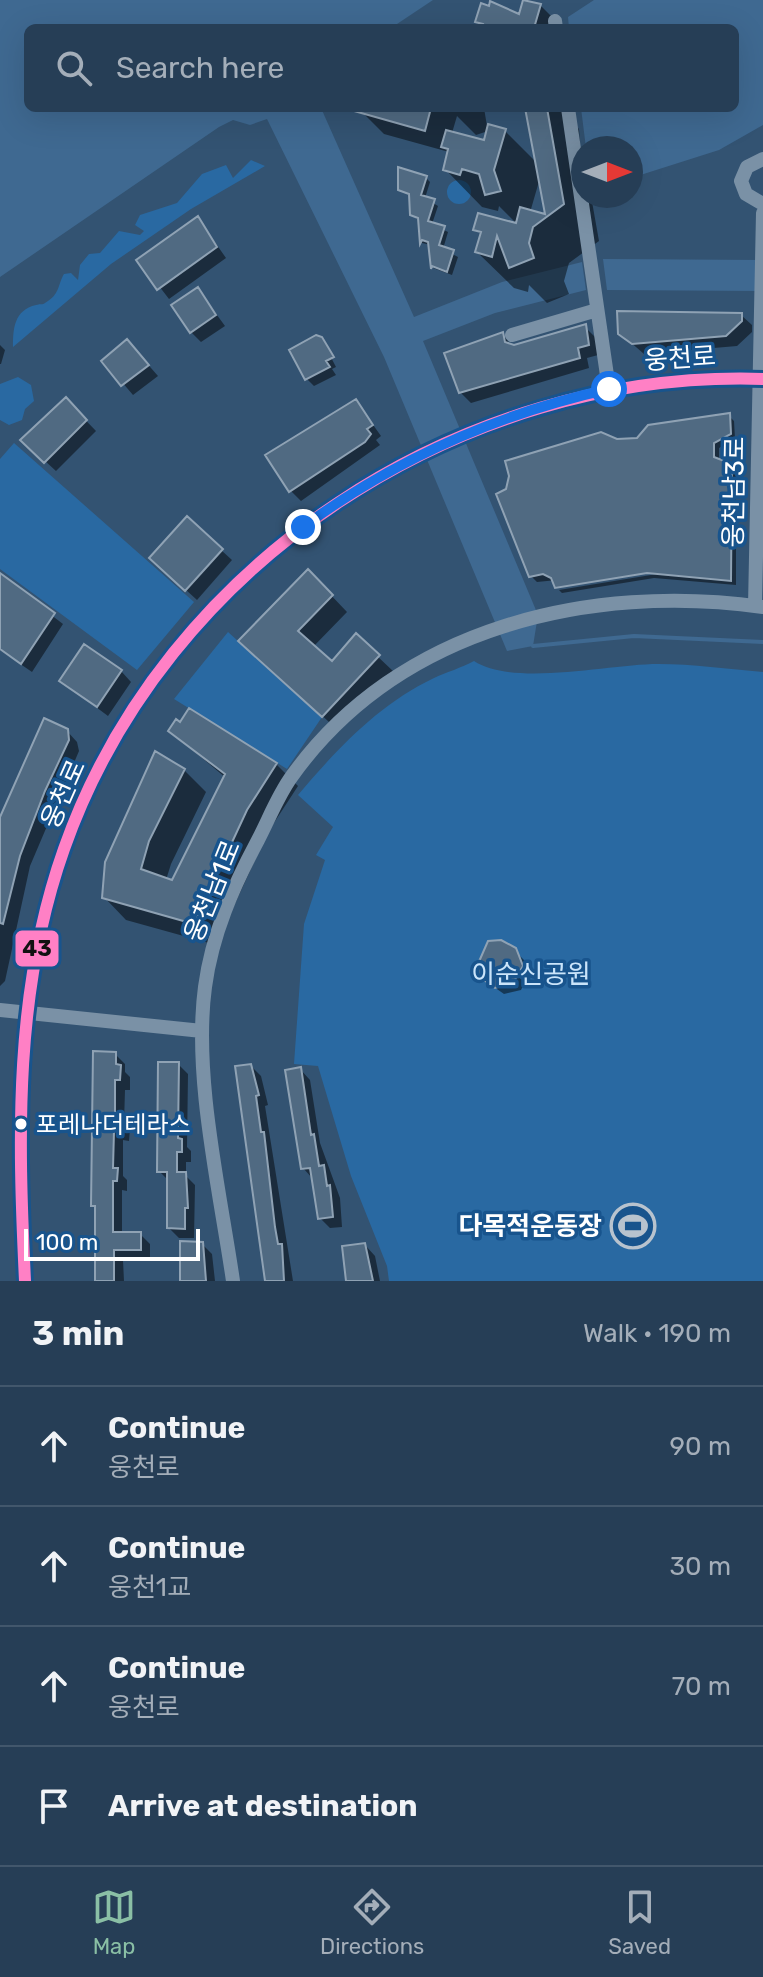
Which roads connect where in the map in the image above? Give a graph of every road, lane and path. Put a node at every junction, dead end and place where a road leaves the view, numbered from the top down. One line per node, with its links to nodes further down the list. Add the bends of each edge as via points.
1 (569, 112): 7 (street)
2 (763, 159): 3 (street, via 747,167 741,181 746,194)
3 (763, 204)
4 (763, 213): 5 (street, 웅천남3로)
5 (763, 253): 6 (street, 웅천남3로)
6 (762, 294): 9 (street, 웅천남3로)
7 (597, 310): 8 (street); 10 (street)
8 (512, 335)
9 (762, 379): 10 (street, 웅천로); 11 (street, 웅천남3로)
10 (609, 389): 13 (street, 웅천로, via 502,418 414,459 331,506 279,545 208,614 152,681 112,745 64,849)
11 (759, 606): 14 (street, 웅천남1로, via 631,600 538,615 492,628 370,695 290,778 242,870 217,929)
12 (0, 1010): 13 (street)
13 (26, 1013): 14 (street); 15 (street, 웅천로, via 21,1116)
14 (202, 1031): 16 (street, 웅천남1로)
15 (25, 1281)
16 (233, 1281)

